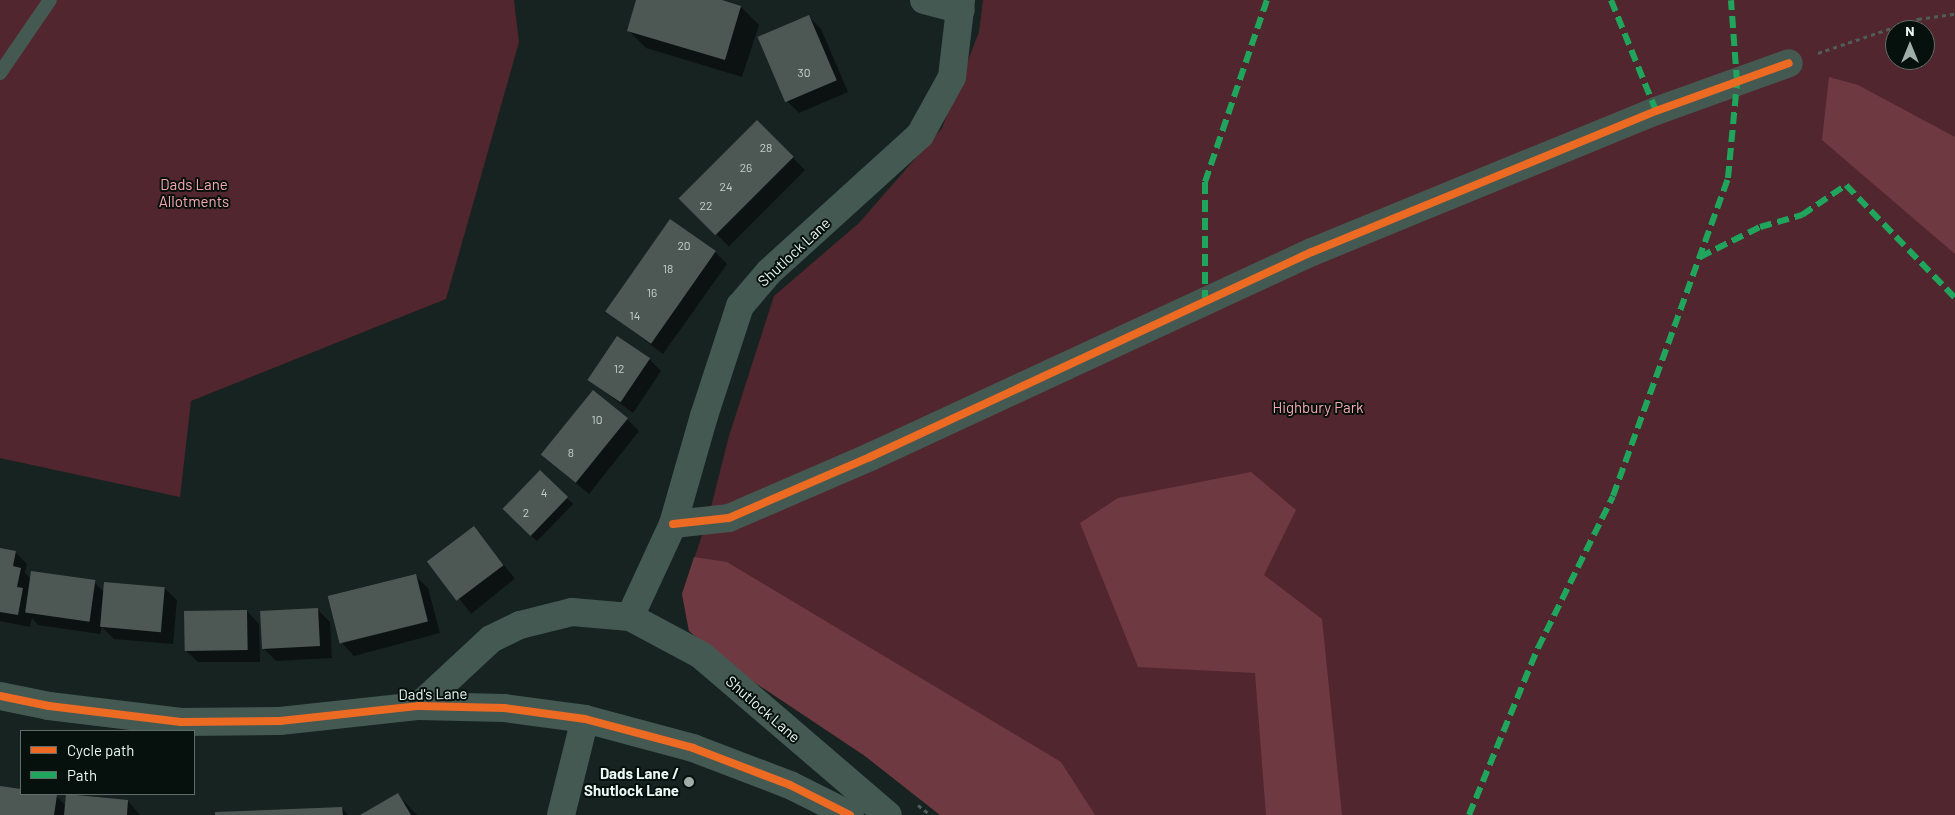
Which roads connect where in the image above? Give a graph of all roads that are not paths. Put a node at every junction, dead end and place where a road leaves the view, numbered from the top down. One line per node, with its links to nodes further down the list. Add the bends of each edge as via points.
1 (50, 0): 5 (lane)
2 (924, 0): 3 (street)
3 (961, 5): 6 (street, Shutlock Lane, via 952,77 920,135 769,272 740,306)
4 (1789, 64): 6 (street, via 1656,111 1312,252 870,457 728,518)
5 (0, 73)
6 (673, 524): 7 (street, Shutlock Lane)
7 (630, 617): 9 (street, Shutlock Lane, via 572,612 520,625 491,640); 13 (street, Shutlock Lane, via 701,655)
8 (0, 696): 9 (street, Dad's Lane, via 49,706 181,722 280,721)
9 (419, 706): 10 (street, Dad's Lane, via 504,708)
10 (584, 719): 11 (street); 12 (street, Dad's Lane, via 694,748 790,786)
11 (561, 815)
12 (850, 815)
13 (888, 815)

